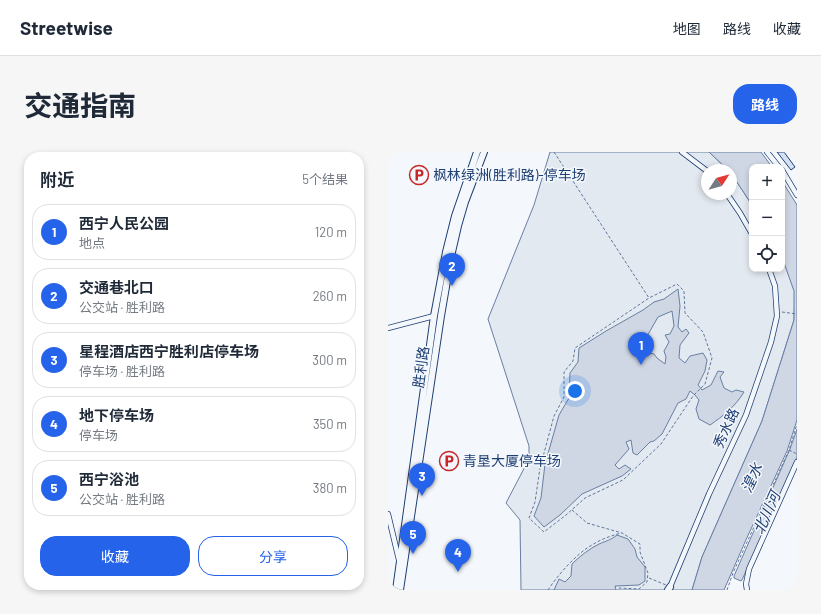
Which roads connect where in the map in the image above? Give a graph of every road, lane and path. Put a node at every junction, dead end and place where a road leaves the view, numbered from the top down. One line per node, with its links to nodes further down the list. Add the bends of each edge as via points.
1 (477, 152): 16 (main road, 胜利路, via 455,216)
2 (484, 152): 29 (main road, 胜利路, via 458,226 452,252)
3 (554, 152): 13 (path)
4 (682, 152): 7 (street)
5 (767, 152): 6 (street)
6 (777, 164)
7 (701, 166)
8 (785, 175): 9 (street)
9 (797, 195)
10 (731, 200): 11 (street)
11 (749, 229)
12 (770, 272): 14 (street, 秀水路, via 775,286)
13 (649, 298): 22 (path, via 574,348 573,361 564,372 564,397 554,416 540,468 535,502 529,518 544,532); 22 (path, via 677,284 684,291 685,313 703,332 712,358 705,384 693,396 660,444 623,480 585,498)
14 (776, 312): 15 (path); 27 (street, 秀水路, via 771,342 746,415 708,494)
15 (797, 314)
16 (434, 316): 17 (street); 25 (main road, 胜利路)
17 (388, 328)
18 (797, 424): 19 (path)
19 (789, 450): 20 (path); 32 (path)
20 (797, 454)
21 (797, 462): 33 (street, via 748,569)
22 (572, 510): 24 (path, via 587,523)
23 (388, 514): 25 (street)
24 (622, 533): 26 (path, via 640,544); 30 (path, via 590,545 569,564)
25 (400, 562): 28 (main road, 胜利路)
26 (647, 577): 27 (path); 31 (path, via 647,582 639,589)
27 (669, 588)
28 (396, 590)
29 (400, 590)
30 (548, 590)
31 (619, 590)
32 (727, 590)
33 (747, 590)

